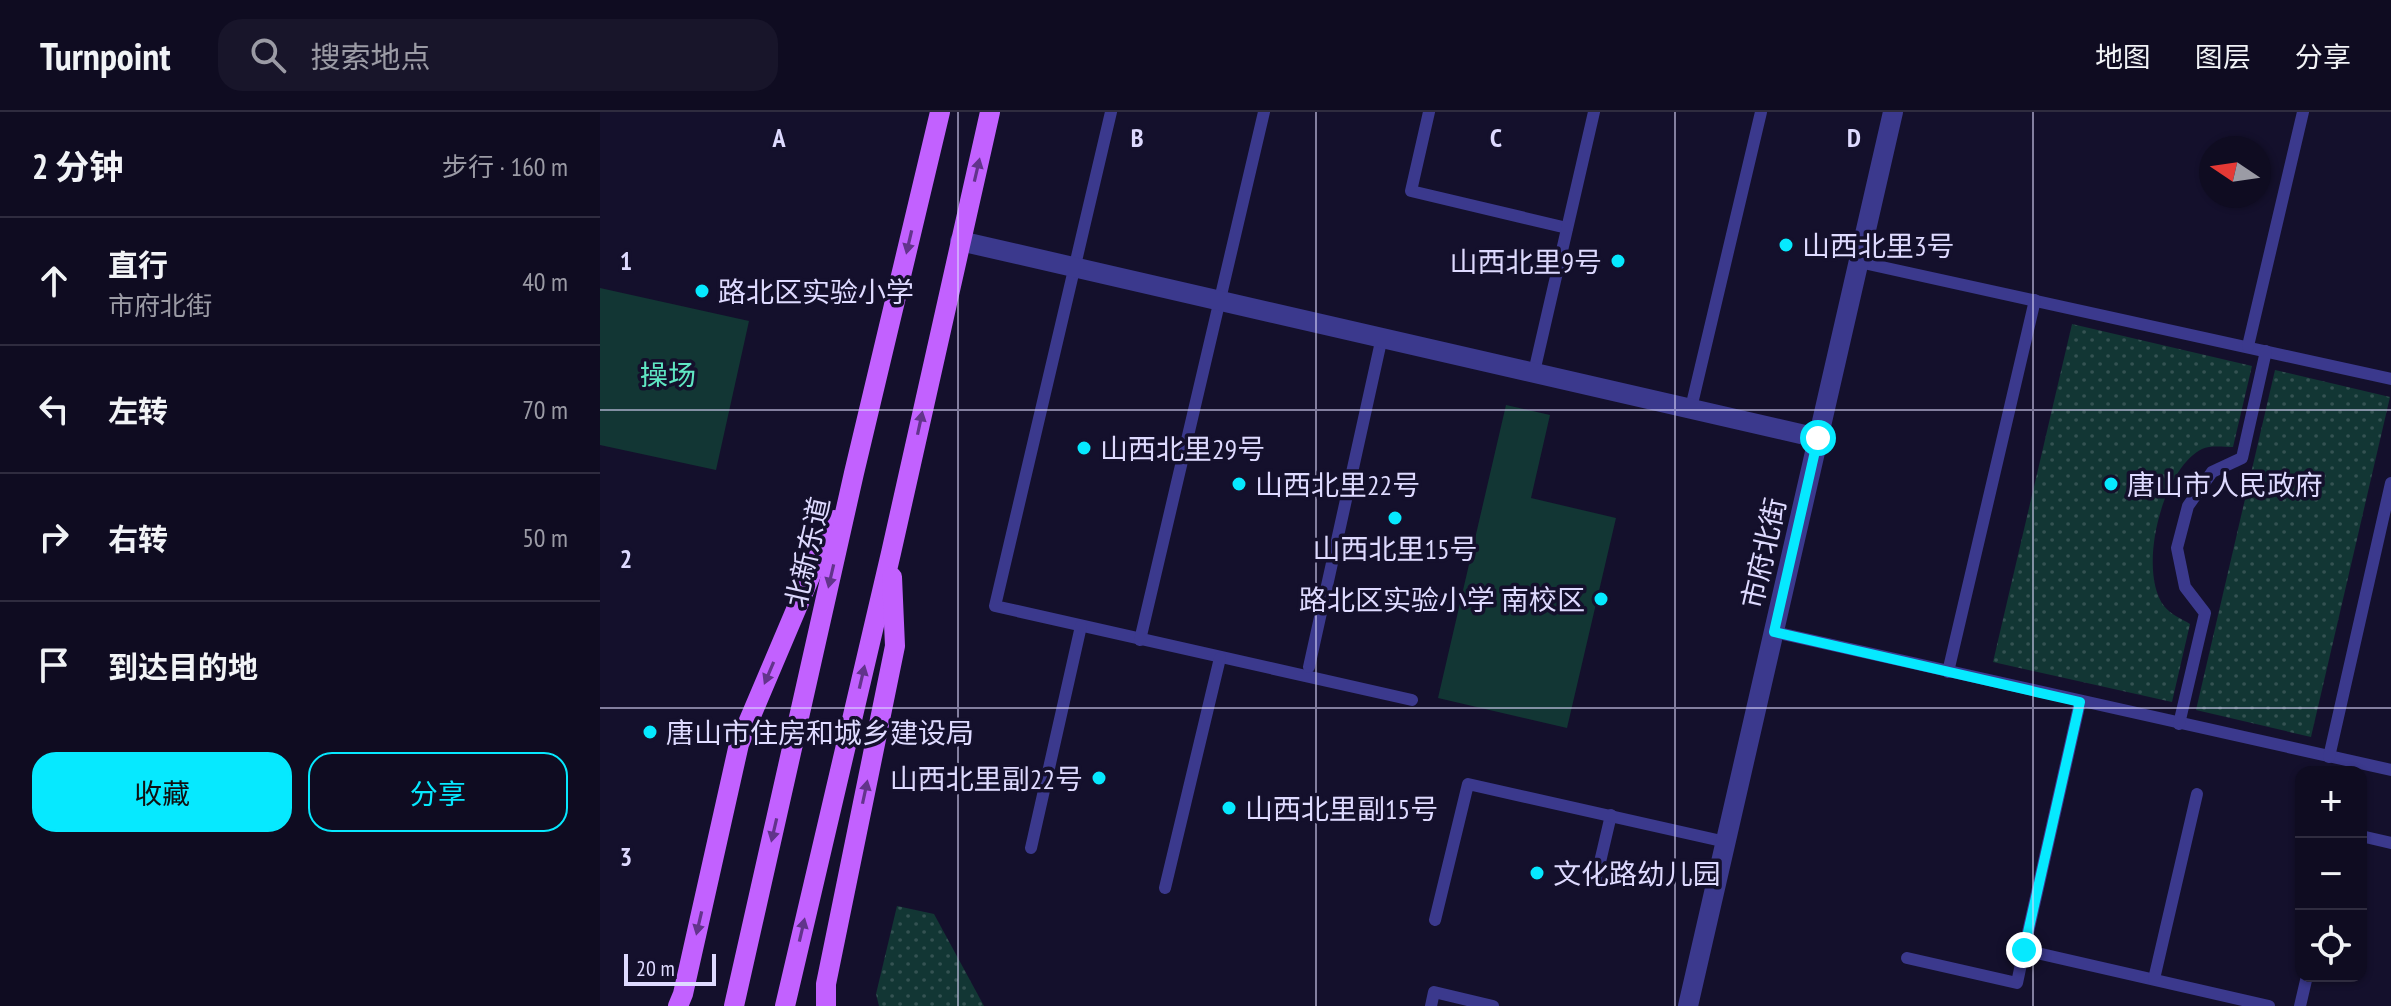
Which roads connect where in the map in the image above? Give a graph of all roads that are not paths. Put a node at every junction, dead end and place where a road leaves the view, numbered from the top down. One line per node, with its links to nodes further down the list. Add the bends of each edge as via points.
1 (940, 112): 23 (main road, 北新东道, one-way to 23)
2 (990, 112): 11 (main road, one-way to 2)
3 (1111, 112): 13 (lane)
4 (1264, 112): 14 (lane)
5 (1429, 112): 10 (lane, via 1411,191)
6 (1594, 112): 10 (lane)
7 (1761, 112): 21 (lane)
8 (1893, 112): 12 (street, 市府北街)
9 (2303, 112): 17 (lane)
10 (1567, 228): 19 (lane)
11 (960, 241): 13 (street); 25 (main road, one-way to 11)
12 (1859, 262): 15 (lane); 22 (street, 市府北街)
13 (1075, 266): 14 (street); 26 (lane, via 995,606)
14 (1220, 300): 16 (street); 28 (lane)
15 (2035, 300): 17 (lane); 31 (lane)
16 (1382, 337): 19 (street); 30 (lane)
17 (2248, 346): 18 (lane)
18 (2266, 351): 20 (lane); 34 (lane, via 2242,458 2212,472 2188,506 2177,548 2185,587 2205,613)
19 (1534, 372): 21 (street)
20 (2391, 379)
21 (1691, 408): 22 (street)
22 (1818, 438): 27 (street, 市府北街)
23 (854, 473): 50 (main road, one-way to 50, via 739,744); 51 (main road, 北新东道, one-way to 51)
24 (2391, 483): 35 (lane)
25 (891, 553): 52 (main road, one-way to 25); 53 (main road, one-way to 25, via 826,984 895,646)
26 (1081, 626): 28 (lane); 42 (lane)
27 (1774, 632): 31 (lane); 40 (street, 市府北街)
28 (1140, 640): 29 (lane)
29 (1220, 658): 32 (lane); 44 (lane)
30 (1309, 667)
31 (1948, 672): 33 (lane)
32 (1412, 700)
33 (2080, 702): 34 (lane); 46 (lane)
34 (2179, 724): 35 (lane)
35 (2329, 757): 36 (lane)
36 (2391, 770)
37 (2197, 794): 48 (lane)
38 (1611, 815): 40 (lane); 43 (lane); 45 (lane, via 1468,784)
39 (2367, 837): 41 (lane)
40 (1726, 842): 56 (street, 市府北街)
41 (2391, 843)
42 (1031, 848)
43 (1596, 879)
44 (1165, 888)
45 (1435, 920)
46 (2024, 950): 47 (lane, via 2017,983); 48 (lane)
47 (1907, 958)
48 (2154, 979): 57 (lane)
49 (2306, 982): 58 (lane)
50 (678, 1006)
51 (734, 1006)
52 (785, 1006)
53 (826, 1006)
54 (1431, 1006): 55 (lane, via 1434,992)
55 (1493, 1006)
56 (1688, 1006)
57 (2269, 1006)
58 (2300, 1006)

